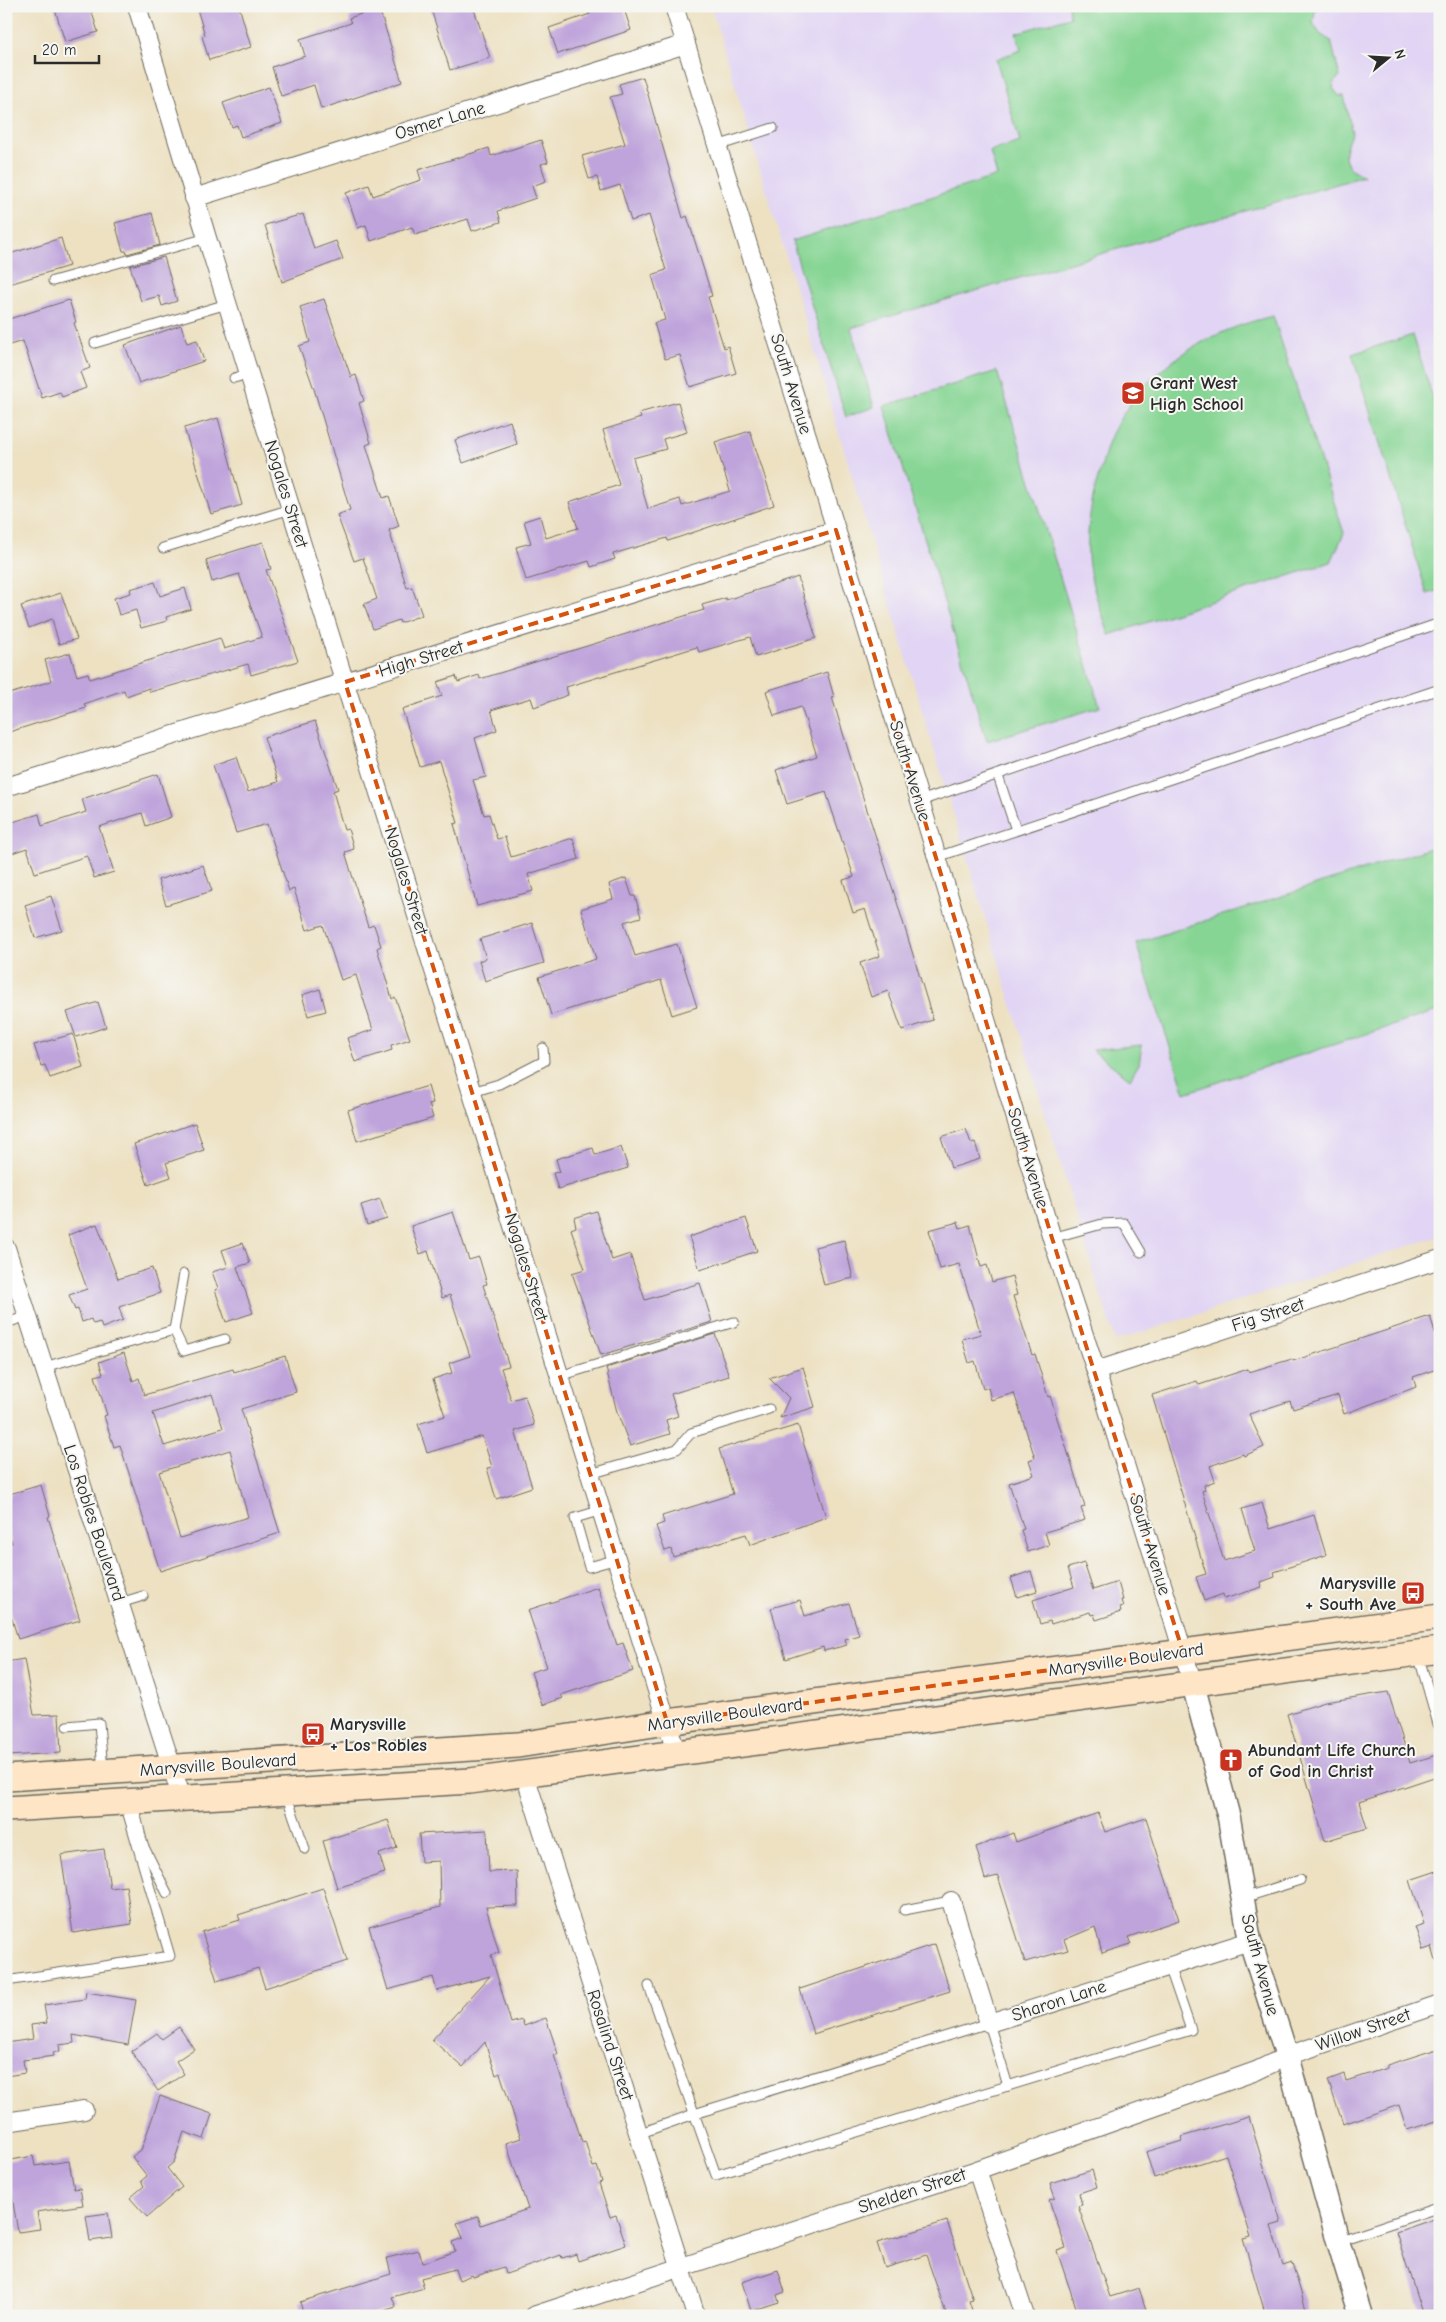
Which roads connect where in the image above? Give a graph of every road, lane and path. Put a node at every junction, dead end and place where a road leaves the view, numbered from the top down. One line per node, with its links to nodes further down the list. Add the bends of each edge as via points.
1 (137, 6): 6 (street, Nogales Street)
2 (674, 6): 3 (street, South Avenue)
3 (686, 44): 5 (street, South Avenue); 6 (street, Osmer Lane)
4 (773, 128): 5 (lane)
5 (717, 146): 12 (street, South Avenue)
6 (194, 198): 7 (street, Nogales Street)
7 (206, 238): 8 (lane); 9 (street, Nogales Street)
8 (53, 281)
9 (227, 304): 10 (lane); 11 (street, Nogales Street, via 242,376)
10 (95, 343)
11 (291, 509): 13 (lane); 15 (street, Nogales Street)
12 (836, 530): 15 (street, High Street); 19 (street, South Avenue)
13 (163, 548)
14 (1440, 624): 17 (lane)
15 (345, 682): 18 (street, High Street); 23 (street, Nogales Street)
16 (1440, 689): 20 (lane)
17 (998, 776): 19 (lane); 20 (lane)
18 (6, 787)
19 (920, 801): 21 (street, South Avenue)
20 (1016, 830): 21 (lane)
21 (937, 857): 24 (street, South Avenue)
22 (543, 1048): 23 (lane, via 544,1061 499,1084)
23 (472, 1092): 36 (street, Nogales Street)
24 (1052, 1238): 26 (lane, via 1102,1224 1124,1223); 35 (street, South Avenue)
25 (6, 1248): 29 (street, Los Robles Boulevard)
26 (1141, 1252)
27 (1440, 1259): 35 (street, Fig Street)
28 (184, 1274): 32 (lane)
29 (28, 1316): 31 (lane); 34 (street, Los Robles Boulevard)
30 (734, 1322): 36 (lane)
31 (6, 1323)
32 (174, 1330): 33 (lane, via 184,1351); 34 (lane)
33 (225, 1339)
34 (44, 1367): 42 (street, Los Robles Boulevard)
35 (1096, 1371): 44 (street, South Avenue)
36 (560, 1376): 38 (street, Nogales Street)
37 (769, 1409): 38 (lane, via 692,1433 677,1449)
38 (590, 1474): 39 (street, Nogales Street)
39 (602, 1510): 40 (street, Nogales Street); 40 (lane, via 575,1518 589,1567)
40 (617, 1559): 50 (street, Nogales Street)
41 (144, 1596): 42 (lane)
42 (120, 1603): 55 (street, Los Robles Boulevard)
43 (1440, 1617): 44 (main road, Marysville Boulevard)
44 (1184, 1652): 46 (main road, Marysville Boulevard); 47 (street, South Avenue)
45 (1429, 1652): 47 (main road, Marysville Boulevard); 51 (lane)
46 (1012, 1676): 48 (main road, Marysville Boulevard); 49 (main road, via 1002,1688 952,1699 933,1707)
47 (1193, 1684): 49 (main road, Marysville Boulevard); 66 (street, South Avenue, via 1229,1818)
48 (824, 1701): 49 (main road, via 849,1712 911,1712); 50 (main road, Marysville Boulevard)
49 (925, 1721): 54 (main road, Marysville Boulevard)
50 (667, 1722): 53 (main road, Marysville Boulevard); 54 (street, Nogales Street)
51 (1438, 1724)
52 (67, 1726): 56 (lane, via 99,1723)
53 (518, 1745): 55 (main road, Marysville Boulevard); 57 (main road)
54 (677, 1755): 57 (main road, Marysville Boulevard)
55 (172, 1768): 56 (main road, Marysville Boulevard); 60 (street, Los Robles Boulevard)
56 (103, 1772): 58 (main road, Marysville Boulevard)
57 (525, 1775): 59 (main road, Marysville Boulevard); 80 (street, Rosalind Street)
58 (6, 1778)
59 (285, 1792): 60 (main road, Marysville Boulevard); 63 (lane)
60 (182, 1798): 61 (main road, Marysville Boulevard)
61 (128, 1801): 62 (main road, Marysville Boulevard); 65 (lane, via 143,1845); 71 (lane, via 170,1956)
62 (6, 1809)
63 (305, 1849)
64 (1300, 1880): 66 (lane)
65 (167, 1893)
66 (1243, 1898): 69 (street, South Avenue)
67 (952, 1901): 68 (lane); 74 (street, Sharon Lane)
68 (904, 1910)
69 (1250, 1941): 70 (street, Sharon Lane); 75 (street, South Avenue)
70 (1169, 1966): 74 (street, Sharon Lane); 76 (lane, via 1191,2030)
71 (6, 1981)
72 (649, 1986): 78 (lane)
73 (1440, 2004): 75 (street, Willow Street)
74 (990, 2023): 76 (lane); 78 (lane)
75 (1287, 2056): 81 (street, Shelden Street, via 1256,2071); 83 (street, South Avenue)
76 (1008, 2086): 78 (lane, via 716,2175)
77 (84, 2110): 79 (street)
78 (694, 2114): 80 (lane)
79 (6, 2122)
80 (638, 2134): 84 (street, Rosalind Street)
81 (977, 2170): 84 (street, Shelden Street); 87 (street)
82 (1440, 2207): 83 (lane)
83 (1338, 2240): 88 (street, South Avenue)
84 (680, 2267): 85 (street, Shelden Street); 86 (street, Rosalind Street)
85 (534, 2316)
86 (696, 2316)
87 (1025, 2316)
88 (1361, 2316)

